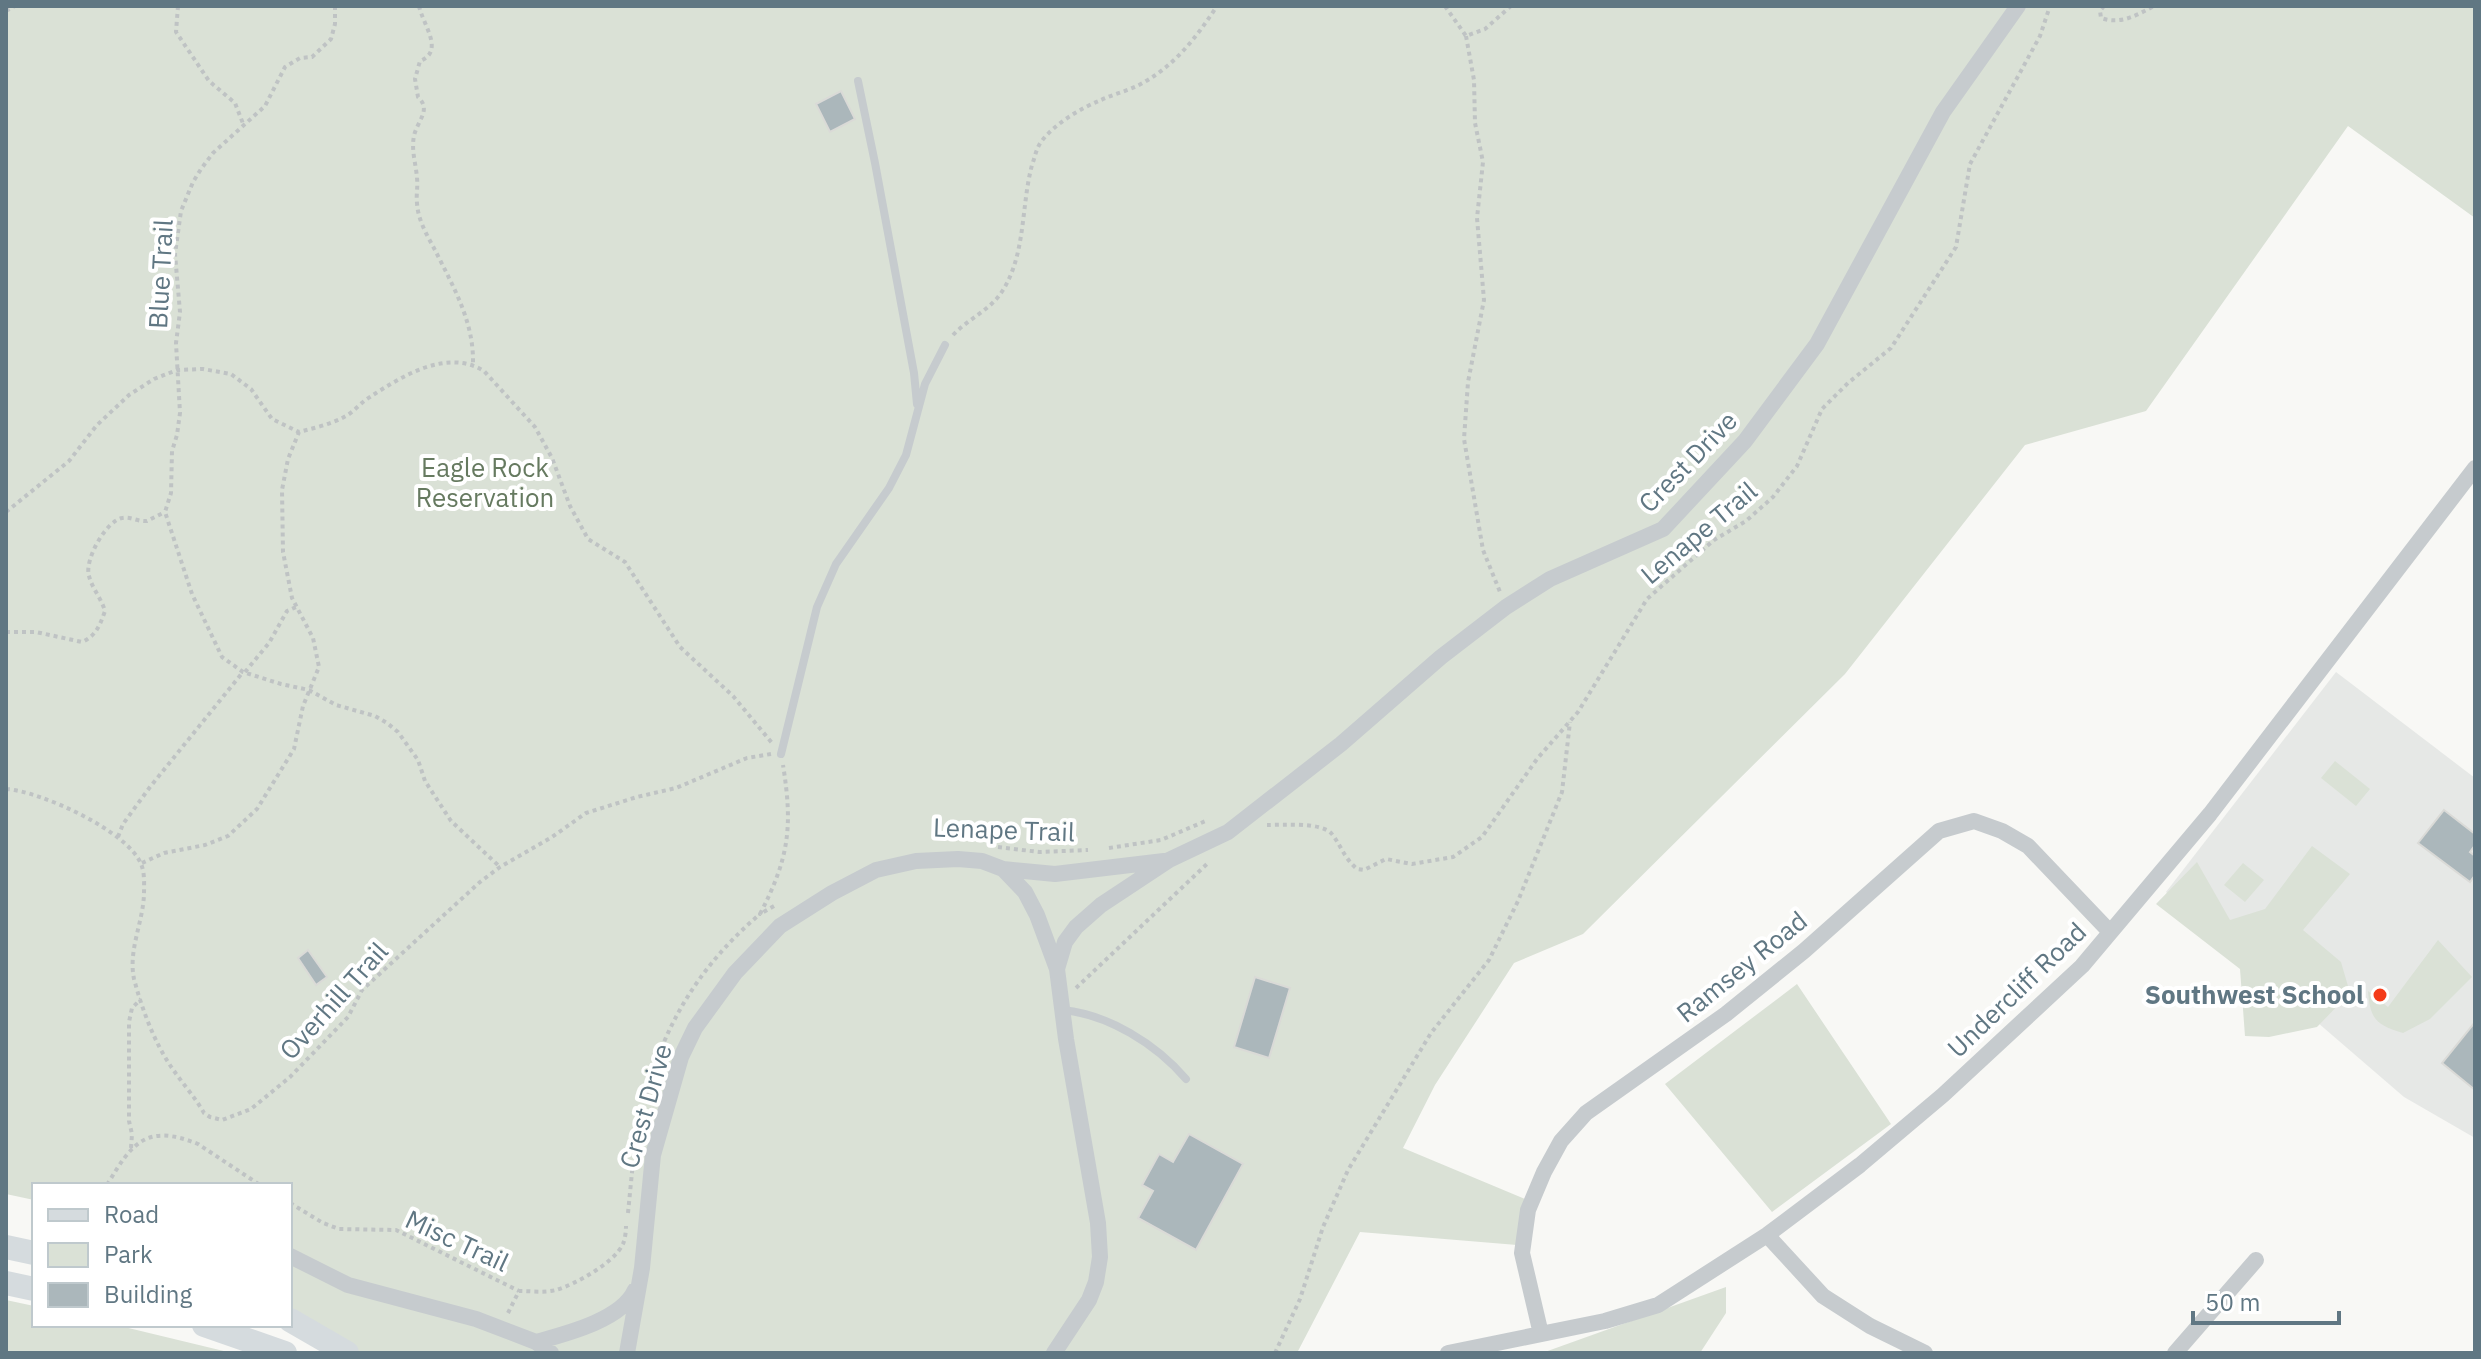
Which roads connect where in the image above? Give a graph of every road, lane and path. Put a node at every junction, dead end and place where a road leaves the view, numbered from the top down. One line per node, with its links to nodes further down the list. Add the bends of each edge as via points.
1 (15, 6): 12 (path)
2 (178, 6): 15 (path, via 176,32 209,81 235,103)
3 (335, 6): 15 (path, Blue Trail, via 331,39 312,57 285,67 270,99)
4 (419, 6): 17 (path, via 432,52 420,61 415,79 425,108 414,142 417,203 470,326)
5 (1217, 6): 16 (path, via 1173,63 1133,89 1087,106 1041,143 1025,194 1011,276 990,306 965,322)
6 (1445, 6): 13 (path)
7 (1511, 6): 13 (path, via 1485,29)
8 (2018, 6): 25 (street, Crest Drive, via 1943,112 1817,344 1745,441 1663,529 1550,579)
9 (2050, 6): 29 (path, Lenape Trail, via 2040,36 1970,164 1956,247 1891,348 1822,409 1797,466 1773,497 1647,599)
10 (2104, 6): 11 (path, via 2101,18 2108,21 2126,20)
11 (2154, 6)
12 (6, 11)
13 (1466, 36): 25 (path, via 1483,162 1477,218 1484,300 1468,382 1464,439 1483,550)
14 (858, 81): 19 (lane)
15 (244, 126): 18 (path, Blue Trail, via 201,169 181,211 175,254)
16 (945, 345): 19 (lane, via 925,384)
17 (473, 364): 20 (path, via 451,361 413,373 346,416); 30 (path, via 535,427 588,539 625,562 680,647 733,696)
18 (177, 370): 20 (path, via 231,374 251,389 272,419); 22 (path, via 143,385 116,406 69,461); 23 (path, Blue Trail, via 180,413)
19 (918, 413): 30 (lane, via 889,488 836,564 817,607)
20 (299, 432): 24 (path, via 282,490 283,552)
21 (2475, 468): 44 (street, Undercliff Road, via 2210,814)
22 (6, 512)
23 (165, 512): 26 (path, via 147,521 118,519 92,551 88,575 105,611 88,640); 27 (path, via 209,633 222,657)
24 (296, 607): 27 (path, via 287,611); 28 (path, via 317,651 319,667)
25 (1506, 607): 32 (street, Crest Drive)
26 (6, 632)
27 (244, 672): 28 (path); 33 (path, via 150,787)
28 (309, 690): 39 (path, via 294,749 249,819 220,841 164,853); 40 (path, via 336,705 375,716 398,732 451,821)
29 (1570, 720): 32 (path, Lenape Trail, via 1482,837 1453,857 1412,864 1386,859 1357,869 1324,829); 75 (path, via 1562,792 1518,901 1489,960 1431,1033 1348,1170)
30 (781, 754): 40 (path, Overhill Trail, via 747,758 676,788 586,813); 43 (path, via 788,837 782,866)
31 (6, 786): 33 (path, via 65,806)
32 (1239, 824): 35 (path, Lenape Trail, via 1213,818 1161,840); 38 (street, Crest Drive)
33 (118, 837): 39 (path)
34 (985, 845): 36 (path, Lenape Trail, via 1039,852)
35 (1108, 848)
36 (1095, 850)
37 (1215, 855): 46 (path)
38 (1169, 860): 41 (street, Crest Drive, via 1055,874); 45 (street, Crest Drive, via 1076,927)
39 (141, 864): 47 (path, Overhill Trail, via 143,904 132,965)
40 (500, 867): 47 (path, Overhill Trail, via 362,990 348,1017 290,1077 234,1117 222,1120 204,1113 167,1060)
41 (1003, 869): 45 (street, Crest Drive, via 1025,892); 61 (street, Crest Drive, via 958,859 876,870 780,926 735,973 681,1057 651,1170)
42 (786, 901): 43 (path)
43 (760, 914): 64 (path, via 707,968 674,1017 641,1112 620,1248 568,1285)
44 (2110, 932): 54 (street, Undercliff Road, via 2082,966 1943,1095); 68 (street, Ramsey Road, via 2028,846 1974,821 1939,831 1804,951 1726,1014 1586,1113 1561,1141 1528,1210 1522,1253)
45 (1057, 969): 48 (street, Crest Drive)
46 (1073, 990)
47 (141, 999): 50 (path, via 129,1022)
48 (1062, 1010): 49 (lane, via 1081,1012 1148,1043); 74 (street, Crest Drive, via 1100,1257 1089,1300)
49 (1186, 1079)
50 (131, 1148): 51 (path); 52 (path, via 154,1137 187,1139)
51 (108, 1183)
52 (257, 1183)
53 (292, 1204): 64 (path, Misc Trail, via 339,1229 401,1233)
54 (1767, 1235): 68 (street, Undercliff Road, via 1658,1305); 77 (street, via 1823,1296)
55 (6, 1247): 56 (main road)
56 (32, 1253)
57 (292, 1257): 67 (street, via 348,1285)
58 (2256, 1260): 78 (street)
59 (6, 1268): 60 (main road)
60 (32, 1273)
61 (638, 1282): 69 (street, via 633,1296 602,1319); 73 (street, Crest Drive)
62 (6, 1283): 63 (main road)
63 (32, 1289)
64 (519, 1291): 67 (path)
65 (292, 1321): 71 (main road)
66 (210, 1327): 70 (main road)
67 (501, 1327): 69 (street)
68 (1541, 1334): 76 (street, Undercliff Road)
69 (536, 1342): 72 (street)
70 (285, 1353)
71 (347, 1353)
72 (551, 1353)
73 (627, 1353)
74 (1054, 1353)
75 (1275, 1353)
76 (1448, 1353)
77 (1925, 1353)
78 (2175, 1353)

